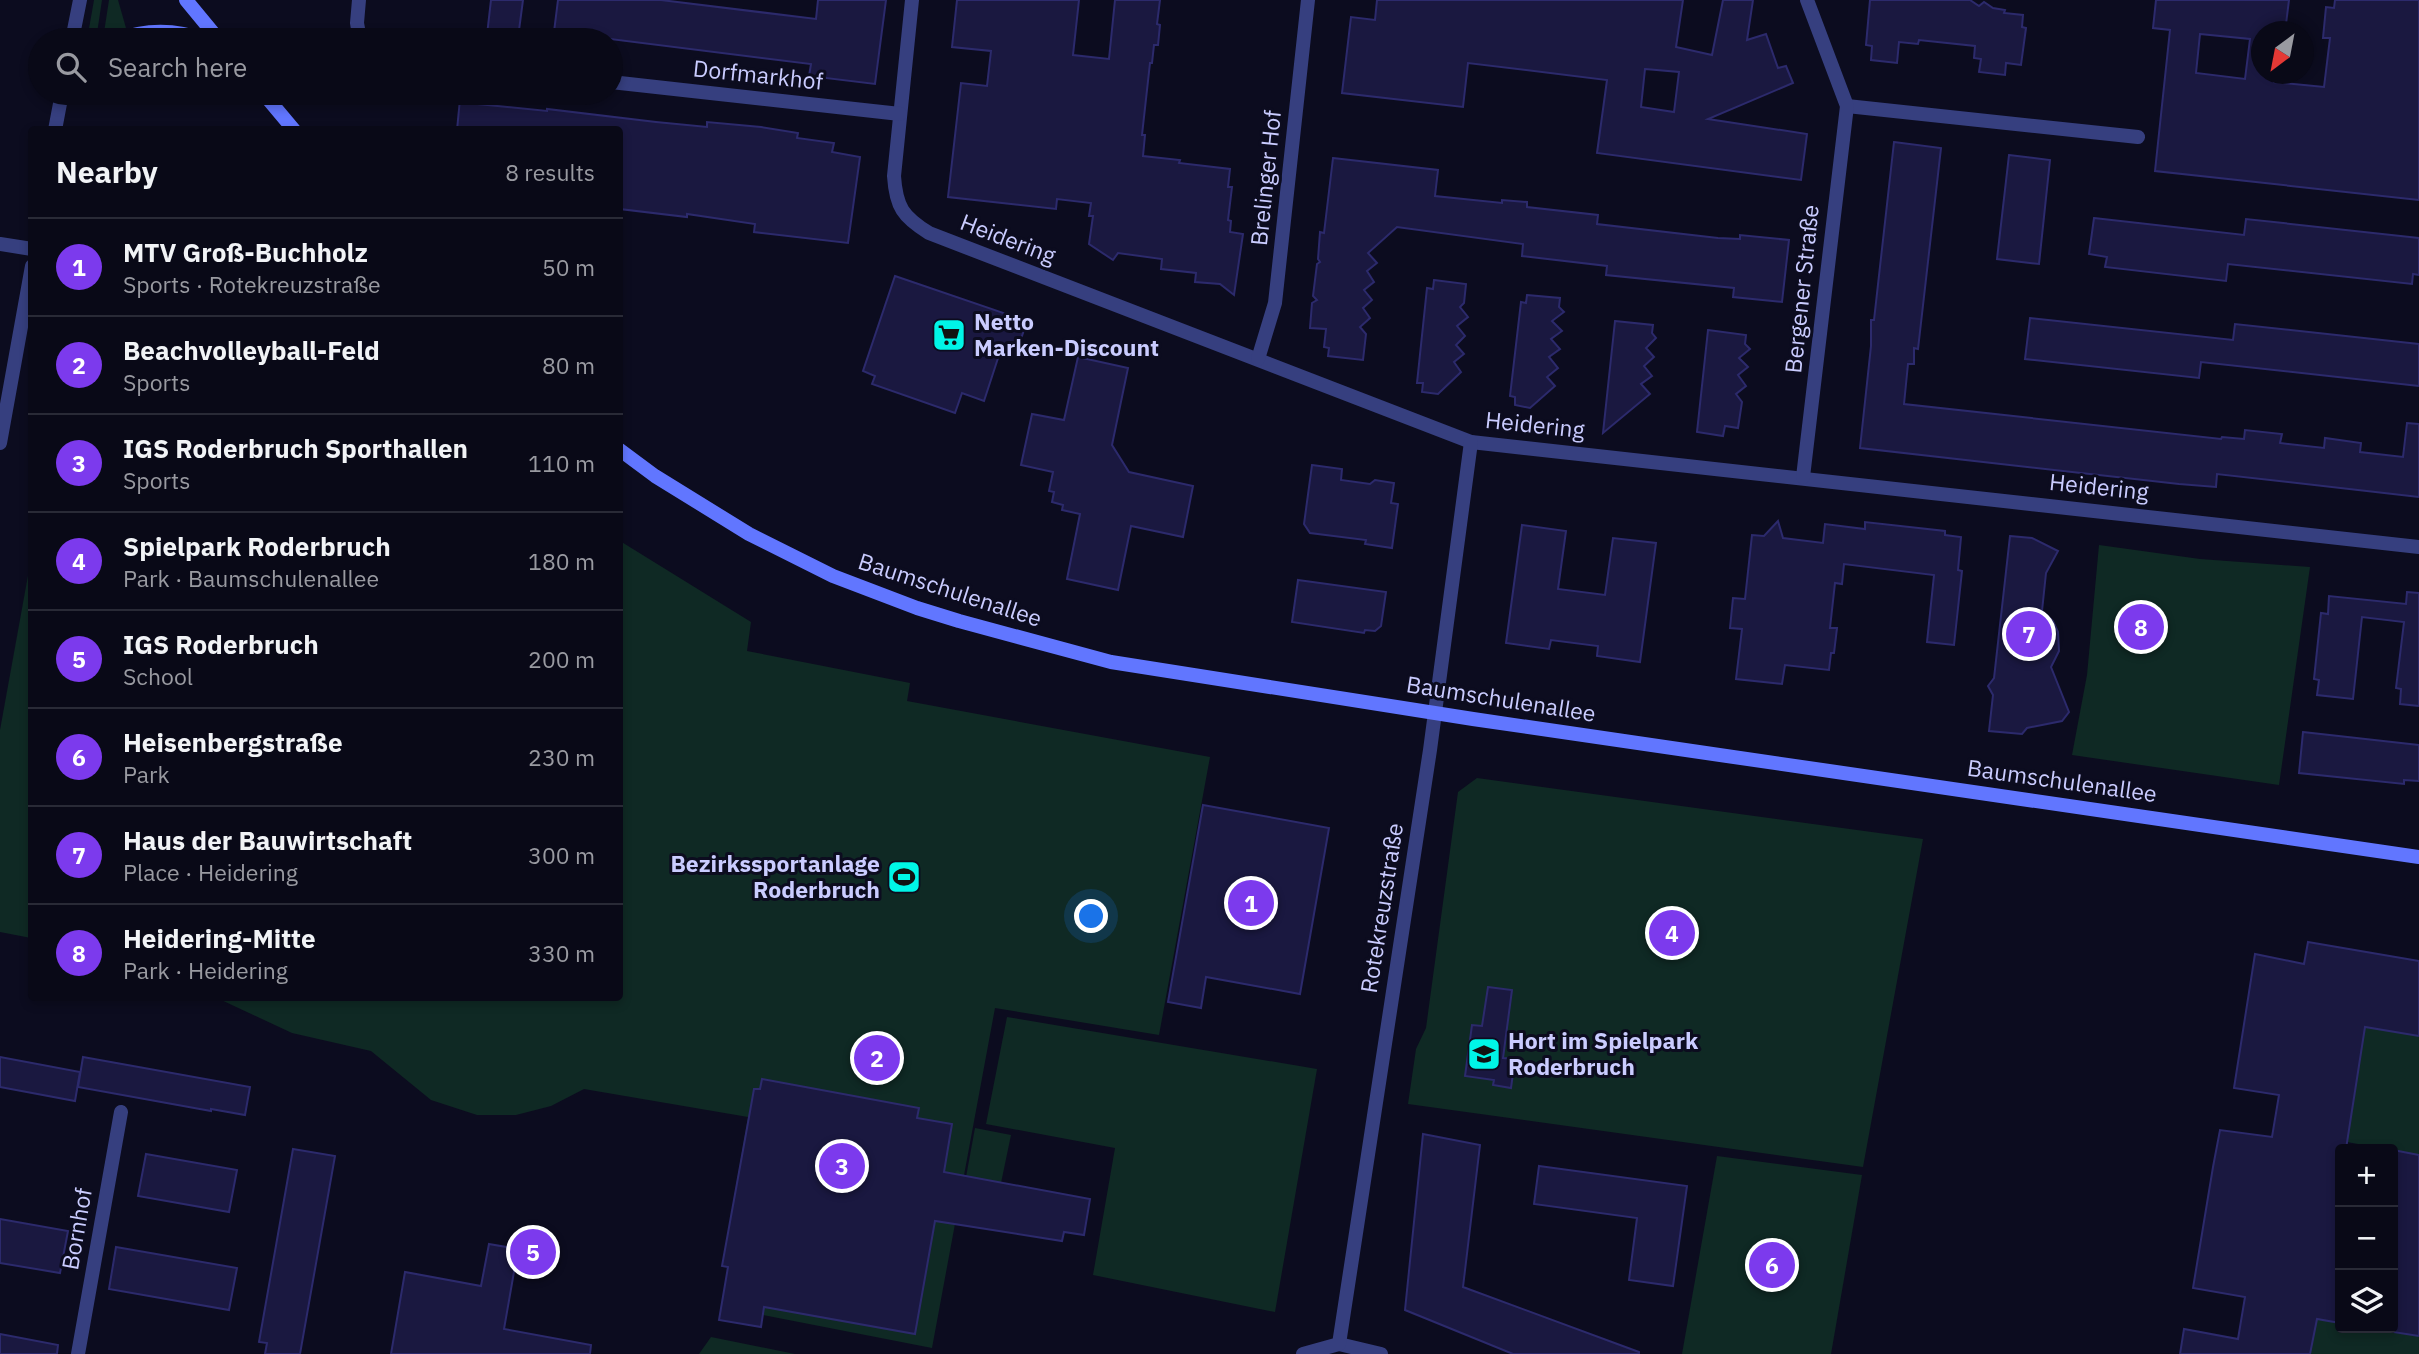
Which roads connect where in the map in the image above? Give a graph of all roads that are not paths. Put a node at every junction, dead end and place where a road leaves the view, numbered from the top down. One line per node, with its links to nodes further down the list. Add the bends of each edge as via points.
1 (80, 0): 7 (street)
2 (186, 0): 8 (main road)
3 (359, 0): 9 (street)
4 (912, 0): 14 (street, Heidering)
5 (1308, 0): 21 (street, Brelinger Hof, via 1275,303)
6 (1807, 0): 13 (street, Bergener Straße)
7 (74, 28)
8 (209, 28)
9 (357, 28)
10 (623, 83): 14 (street, Dorfmarkhof)
11 (60, 105): 15 (street)
12 (273, 105): 16 (main road)
13 (1847, 106): 17 (street); 25 (street, Bergener Straße)
14 (900, 114): 21 (street, Heidering, via 895,194 913,223)
15 (56, 126)
16 (291, 126)
17 (2138, 136)
18 (0, 244): 19 (street)
19 (28, 248)
20 (28, 288): 23 (street)
21 (1258, 359): 22 (street, Heidering)
22 (1471, 442): 25 (street, Heidering); 27 (street, Rotekreuzstraße)
23 (0, 443)
24 (623, 452): 27 (main road, Baumschulenallee, via 749,534 833,576 916,608 1111,662)
25 (1804, 477): 26 (street, Heidering)
26 (2419, 547)
27 (1434, 713): 28 (main road, Baumschulenallee); 30 (street, Rotekreuzstraße)
28 (2419, 857)
29 (121, 1112): 31 (street, Bornhof)
30 (1339, 1344): 32 (street); 33 (street)
31 (78, 1354)
32 (1303, 1354)
33 (1381, 1354)

